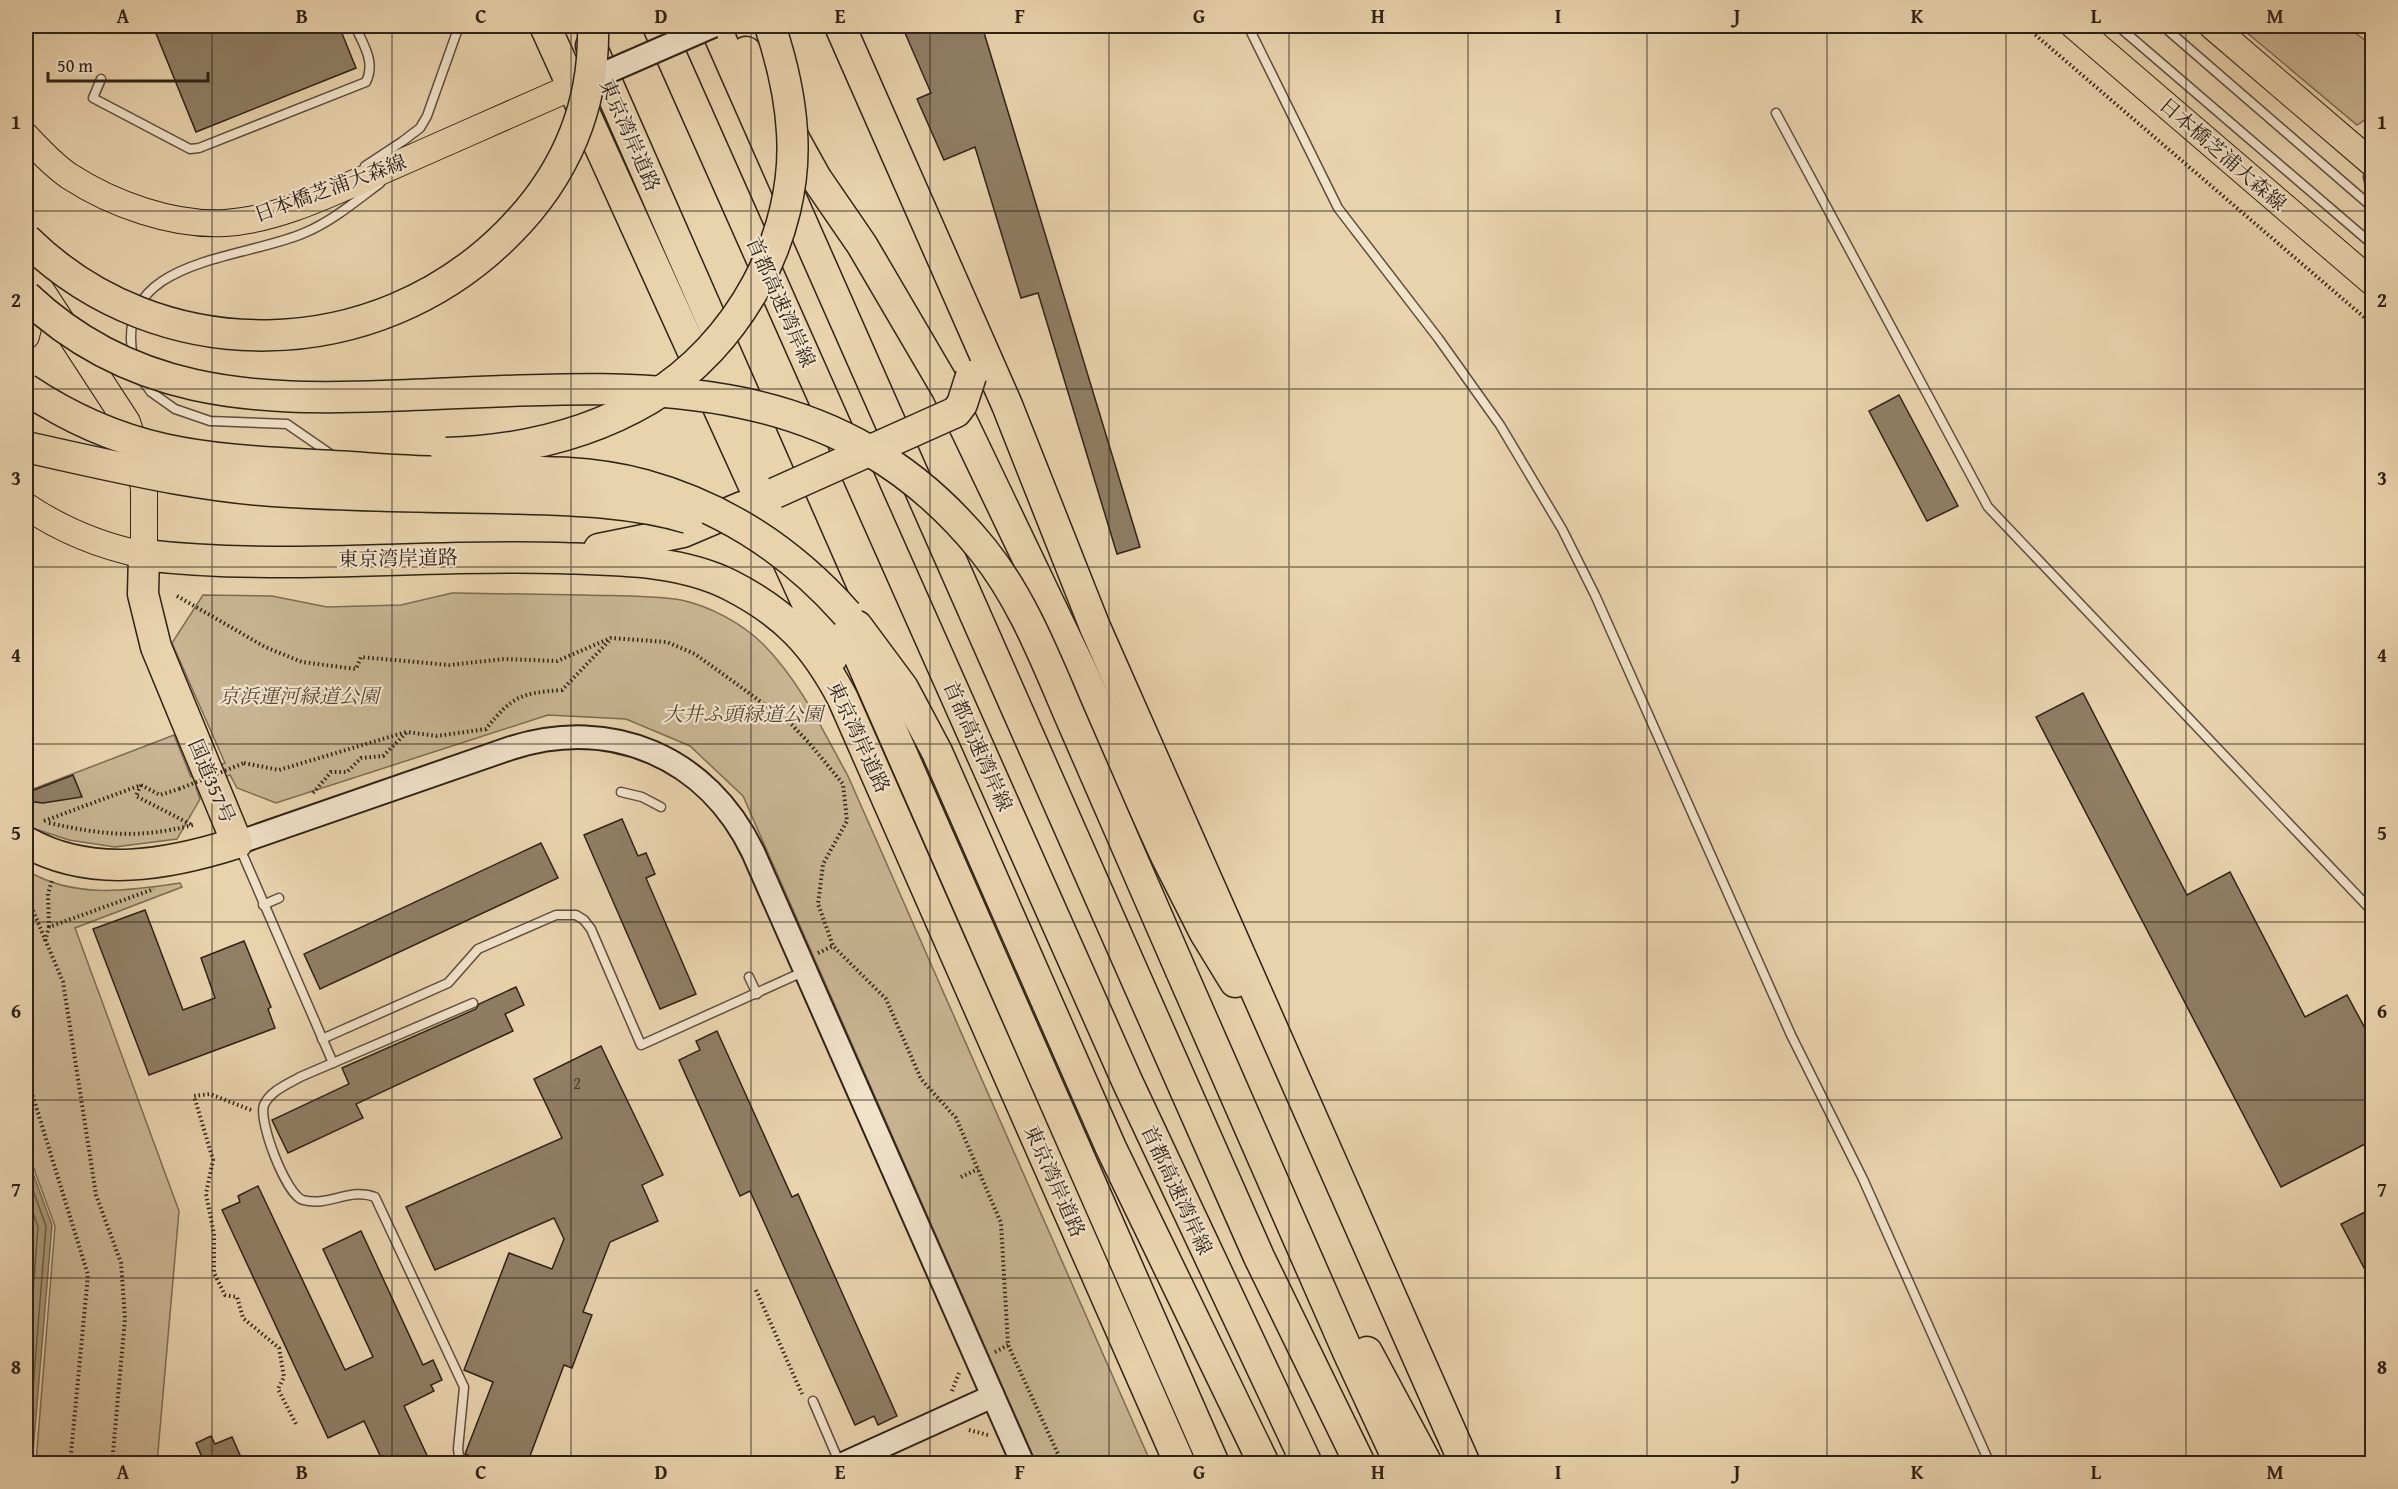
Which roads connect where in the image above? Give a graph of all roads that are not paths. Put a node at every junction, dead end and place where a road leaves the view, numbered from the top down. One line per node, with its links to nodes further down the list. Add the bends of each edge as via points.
1 (355, 26): 16 (lane, via 370,61 371,72 366,82 199,148 190,148 93,98)
2 (459, 26): 23 (lane, via 420,128 366,165)
3 (545, 26): 17 (highway)
4 (582, 26): 64 (highway, 東京湾岸道路)
5 (593, 26): 26 (highway, bridge, via 587,102 576,134 543,193 521,220 469,269 427,294 369,319 297,335 227,334 194,329 140,313 99,294 67,275)
6 (658, 26): 66 (highway, 首都高速湾岸線, via 1127,1081)
7 (714, 26): 17 (street, bridge); 67 (highway, via 1254,1246)
8 (731, 26): 55 (highway, via 816,178 862,245 947,390 1185,895 1230,975)
9 (770, 26): 35 (highway, bridge, via 793,132 787,202 756,285 724,334 700,359 650,399 605,420 537,443 471,452)
10 (840, 26): 18 (highway)
11 (1248, 26): 71 (lane, via 1338,208 1470,380 1562,529 1791,1035 1863,1179)
12 (2074, 26): 30 (main road, 日本橋芝浦大森線)
13 (2118, 26): 27 (lane)
14 (2163, 26): 25 (lane)
15 (2212, 26): 22 (main road)
16 (101, 79)
17 (584, 82): 21 (main road, 日本橋芝浦大森線); 37 (highway)
18 (870, 94): 37 (highway, bridge, via 896,193 970,361 971,376 956,412); 55 (highway, via 1007,405 1095,627)
19 (1776, 113): 49 (lane, via 1988,507)
20 (26, 136): 23 (main road, 日本橋芝浦大森線, via 69,176 97,192 157,214 193,221 225,223 252,218)
21 (423, 153): 23 (main road, 日本橋芝浦大森線); 35 (lane, bridge, via 310,230 276,244 170,274 153,286 133,320 132,355 141,378 151,392 175,409 210,421 286,423)
22 (2372, 163): 24 (lane, via 2368,177)
23 (344, 187)
24 (2373, 195)
25 (2373, 207)
26 (26, 239)
27 (2373, 244)
28 (26, 267): 39 (main road, via 127,422 144,489)
29 (26, 276): 32 (main road, via 30,300)
30 (2373, 282)
31 (26, 296): 57 (highway, bridge, via 71,333 106,353 140,369 217,391 306,399 613,389 689,393 766,407 805,419 873,452 932,494 979,545 1007,585 1044,657)
32 (26, 336)
33 (26, 390): 36 (highway, bridge, via 112,436 171,453)
34 (26, 447): 41 (highway, bridge, via 164,477 244,489 571,500 666,512 749,544 819,590)
35 (329, 453): 36 (highway, bridge)
36 (218, 460): 41 (highway, bridge, via 438,472 577,474 642,484 703,506 758,536 811,575)
37 (768, 496): 40 (highway, via 683,532 597,550); 42 (highway, via 834,661)
38 (26, 506): 39 (main road, via 74,535 108,548)
39 (144, 555): 40 (highway, 東京湾岸道路, via 200,561); 46 (highway, 国道357号, via 144,594 156,647)
40 (509, 557): 42 (highway, 東京湾岸道路, via 621,560 691,572 729,585 784,620 807,642)
41 (847, 614): 65 (highway, via 885,661 920,719 1111,1148)
42 (843, 699): 63 (highway, 東京湾岸道路)
43 (621, 792): 44 (lane)
44 (661, 807)
45 (35, 833): 46 (highway, 国道357号, via 64,859 118,866 173,860)
46 (237, 843): 48 (lane); 50 (street, via 523,744 559,737 612,740 670,761 719,799 746,837)
47 (279, 898): 48 (lane)
48 (263, 905): 54 (lane)
49 (2373, 911)
50 (806, 971): 52 (lane); 58 (street)
51 (749, 977): 52 (lane)
52 (757, 994): 54 (lane, via 641,1045 591,929 576,915 556,915 478,950 448,983)
53 (473, 1004): 56 (lane)
54 (322, 1039): 56 (lane)
55 (1285, 1056): 70 (highway)
56 (333, 1063): 61 (lane, via 275,1091 264,1104 262,1120 290,1190 302,1200 331,1201 363,1192 375,1197 464,1387)
57 (1298, 1240): 68 (highway); 69 (highway, via 1378,1369)
58 (993, 1396): 60 (street); 62 (street)
59 (808, 1400): 60 (lane)
60 (846, 1463)
61 (460, 1464)
62 (1023, 1464)
63 (1179, 1464)
64 (1214, 1464)
65 (1264, 1464)
66 (1307, 1464)
67 (1360, 1464)
68 (1400, 1464)
69 (1427, 1464)
70 (1465, 1464)
71 (1990, 1464)

